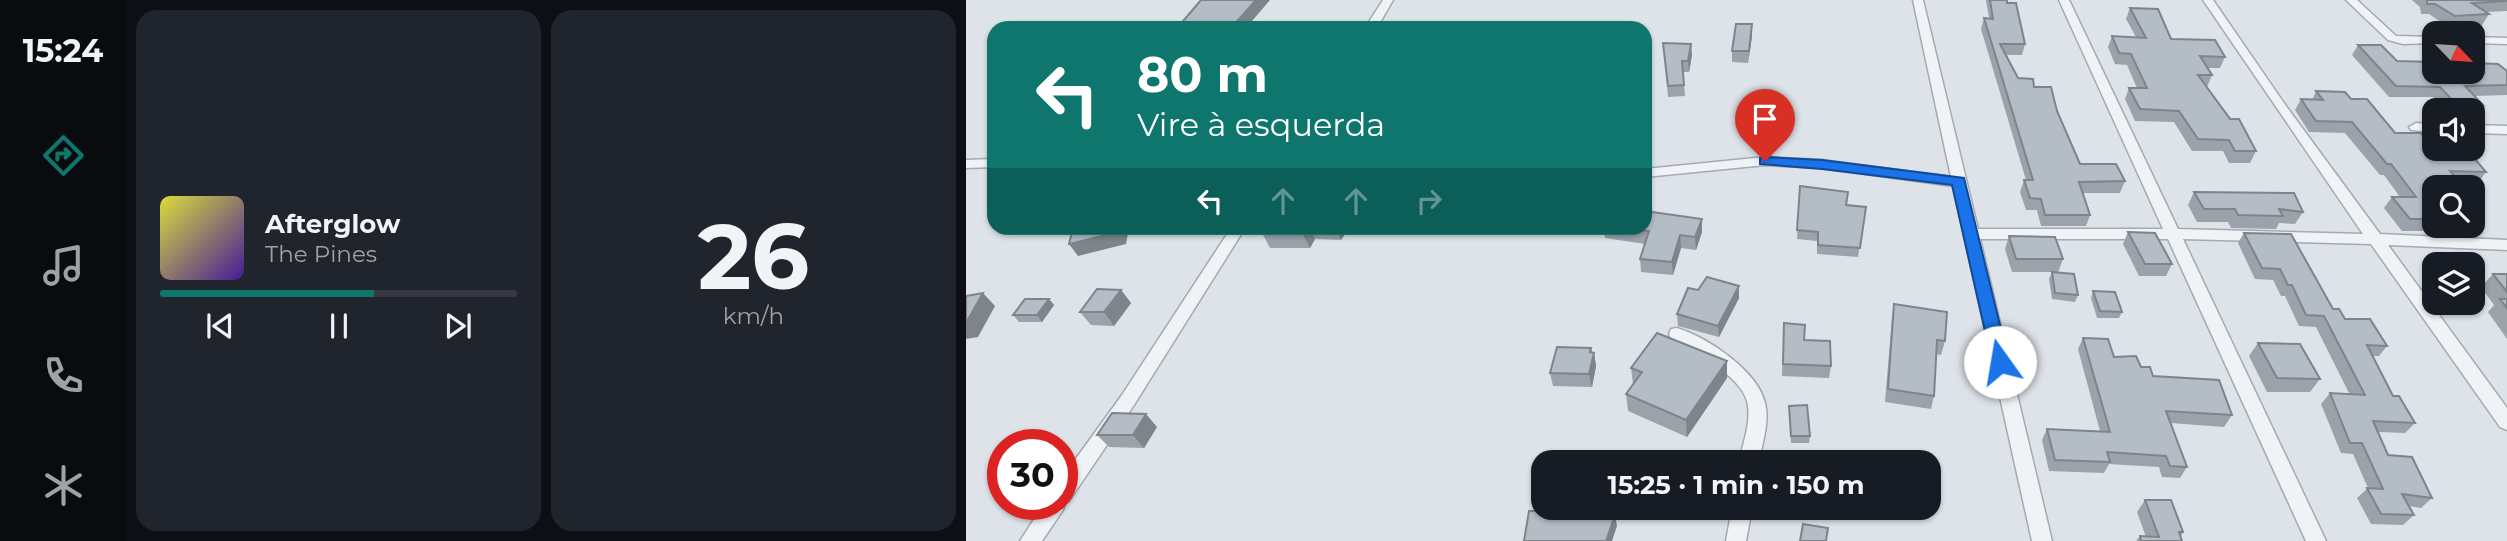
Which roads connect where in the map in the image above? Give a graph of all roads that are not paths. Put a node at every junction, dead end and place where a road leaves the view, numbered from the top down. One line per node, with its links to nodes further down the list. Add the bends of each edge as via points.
1 (1388, 0): 6 (street)
2 (1918, 0): 17 (street)
3 (2064, 0): 18 (street)
4 (2208, 0): 21 (street)
5 (2351, 0): 7 (street, via 2392,38)
6 (1375, 21)
7 (2422, 40)
8 (2485, 40): 9 (street)
9 (2507, 41)
10 (2416, 127): 11 (street)
11 (2422, 127)
12 (2485, 129): 13 (street)
13 (2507, 130)
14 (987, 163): 15 (street)
15 (966, 164)
16 (1652, 172): 17 (street, via 1765,161)
17 (1959, 182): 19 (street)
18 (2171, 233): 19 (street); 21 (street); 33 (street)
19 (1971, 234): 32 (street)
20 (1234, 235): 27 (street)
21 (2375, 239): 22 (street); 24 (street)
22 (2507, 245)
23 (1677, 334): 26 (street, via 1711,354 1749,387 1757,414)
24 (2501, 405): 25 (street)
25 (2507, 422)
26 (1751, 450)
27 (1078, 472)
28 (1045, 520): 30 (street)
29 (1740, 520): 31 (street)
30 (1030, 541)
31 (1736, 541)
32 (2042, 541)
33 (2316, 541)

